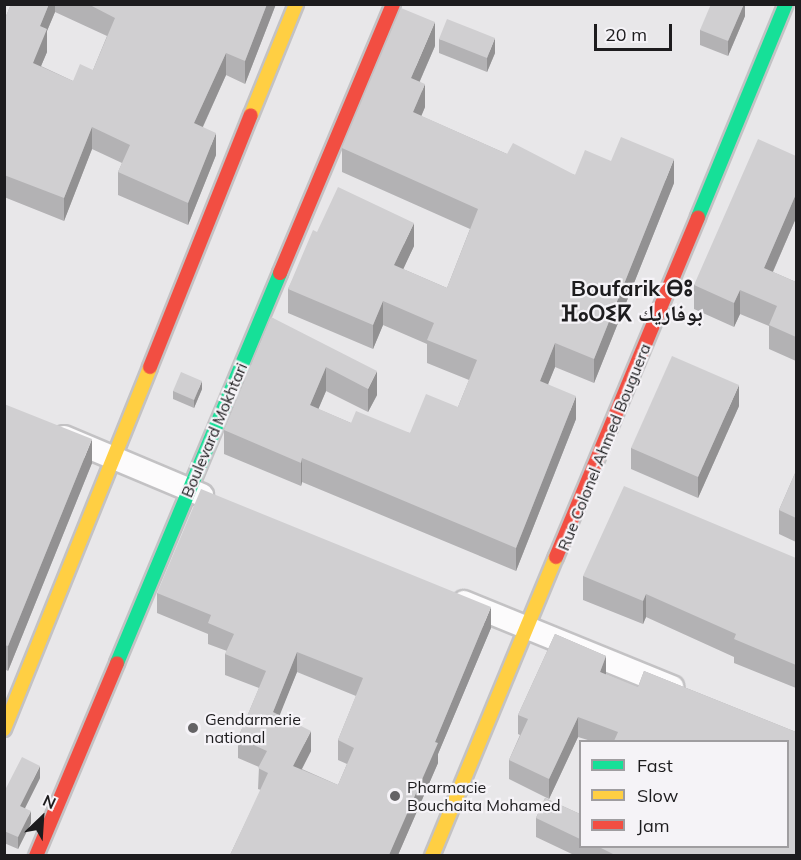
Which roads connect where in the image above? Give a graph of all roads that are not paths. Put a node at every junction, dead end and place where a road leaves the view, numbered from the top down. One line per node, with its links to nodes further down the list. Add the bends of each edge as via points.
1 (296, 4): 5 (street)
2 (393, 4): 6 (street, Boulevard Mokhtari)
3 (783, 9): 9 (street, Rue Colonel Ahmed Bouguera)
4 (48, 431): 5 (street)
5 (114, 459): 6 (street); 11 (street)
6 (189, 490): 7 (street); 12 (street, Boulevard Mokhtari)
7 (222, 503)
8 (441, 593): 9 (street)
9 (529, 628): 10 (street); 13 (street, Rue Colonel Ahmed Bouguera)
10 (690, 694)
11 (4, 729)
12 (36, 855)
13 (432, 855)

